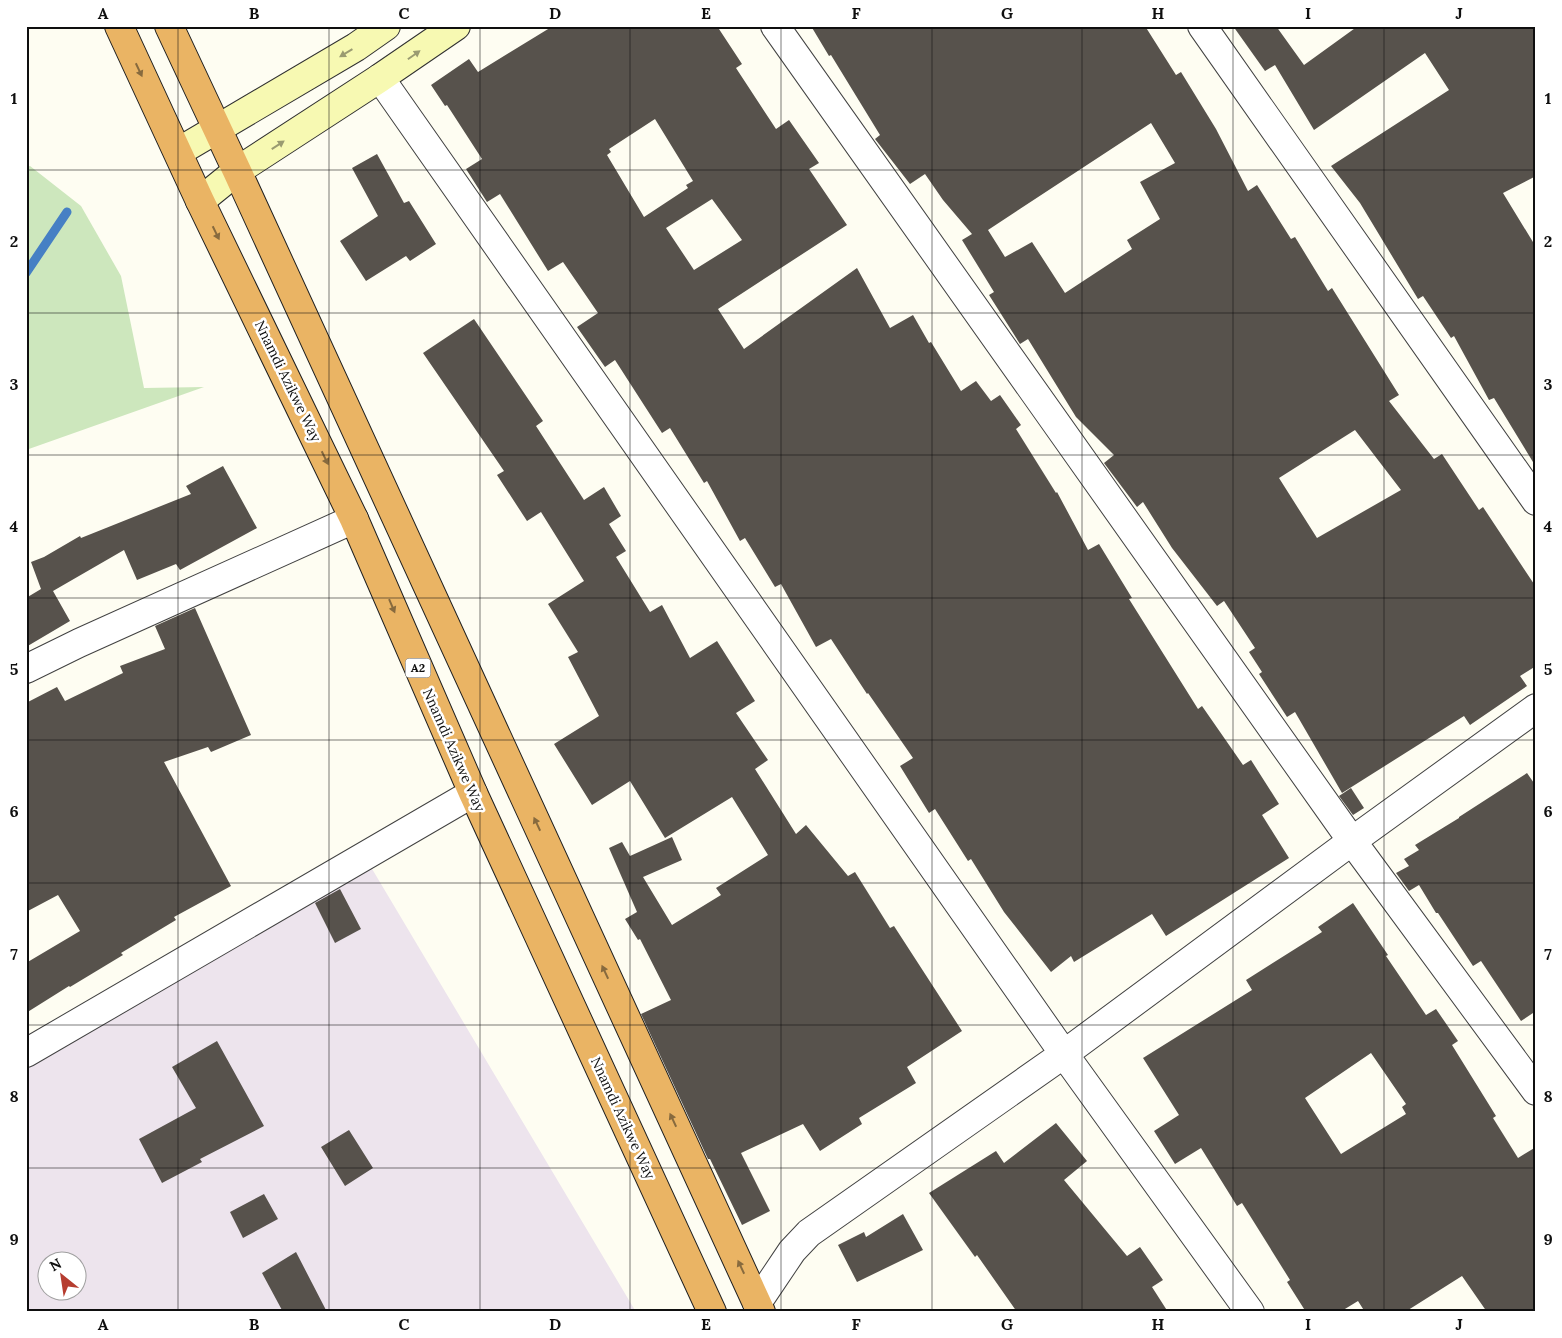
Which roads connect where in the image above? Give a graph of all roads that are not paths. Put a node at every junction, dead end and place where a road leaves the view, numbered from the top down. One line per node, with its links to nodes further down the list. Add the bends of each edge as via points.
1 (119, 26): 9 (highway, Nnamdi Azikwe Way / A2, one-way to 9)
2 (169, 26): 8 (highway)
3 (386, 26): 8 (street, one-way to 8)
4 (456, 26): 7 (street, one-way to 4)
5 (774, 26): 17 (street)
6 (1202, 26): 12 (street)
7 (380, 78): 10 (street, one-way to 7); 19 (street)
8 (218, 129): 9 (street); 10 (highway)
9 (178, 152): 11 (highway, Nnamdi Azikwe Way / A2)
10 (237, 171): 11 (street); 21 (highway, one-way to 10)
11 (200, 200): 13 (highway, Nnamdi Azikwe Way / A2, one-way to 13)
12 (1536, 501)
13 (354, 519): 14 (street); 16 (highway, Nnamdi Azikwe Way / A2, one-way to 16)
14 (26, 669)
15 (1536, 708): 17 (street)
16 (473, 793): 18 (street); 22 (highway, Nnamdi Azikwe Way / A2)
17 (1352, 841): 19 (street); 20 (street)
18 (26, 1053)
19 (1064, 1054): 21 (street, via 809,1232 792,1251); 23 (street)
20 (1536, 1091)
21 (759, 1307)
22 (712, 1312)
23 (1250, 1312)

